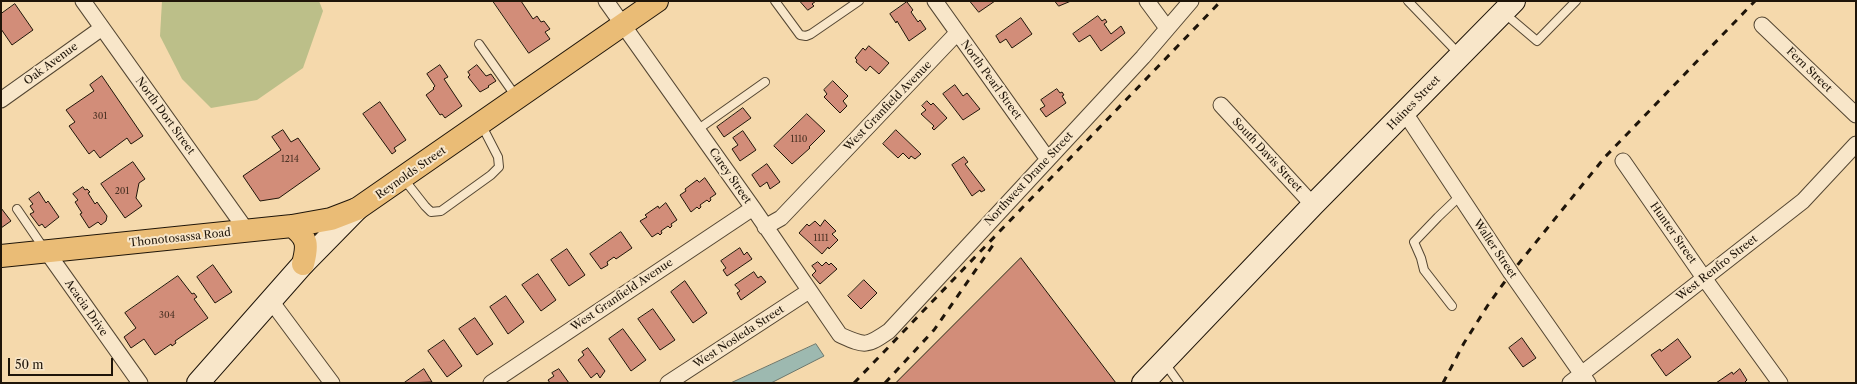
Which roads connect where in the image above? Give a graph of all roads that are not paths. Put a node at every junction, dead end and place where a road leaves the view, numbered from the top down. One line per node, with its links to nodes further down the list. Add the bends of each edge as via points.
1 (82, 1): 14 (street, North Dort Street)
2 (606, 1): 12 (street, Carey Street)
3 (657, 1): 12 (main road, Reynolds Street)
4 (775, 1): 5 (lane, via 800,35 806,36)
5 (859, 1)
6 (935, 1): 16 (street, North Pearl Street)
7 (1147, 1): 15 (street)
8 (1191, 1): 15 (street, Northwest Drane Street)
9 (1408, 1): 18 (lane)
10 (1576, 1): 11 (lane, via 1537,41)
11 (1509, 7): 18 (street, Haines Street)
12 (622, 25): 20 (main road, Reynolds Street); 26 (street, Carey Street)
13 (1762, 25): 24 (street, Fern Street)
14 (102, 28): 21 (street, Oak Avenue); 38 (street, North Dort Street)
15 (1167, 28): 28 (street, Northwest Drane Street, via 1143,57)
16 (957, 33): 28 (street, North Pearl Street); 37 (street, West Granfield Avenue, via 781,218)
17 (479, 44): 20 (lane)
18 (1460, 56): 23 (street, Haines Street)
19 (765, 82): 26 (lane)
20 (518, 98): 25 (main road, Reynolds Street)
21 (1, 100)
22 (1221, 105): 32 (street, South Davis Street)
23 (1405, 113): 31 (street, Waller Street); 32 (street, Haines Street)
24 (1856, 116)
25 (481, 124): 30 (main road, Reynolds Street); 30 (lane, via 498,157 499,167 441,210 432,212)
26 (697, 130): 33 (street, Carey Street)
27 (1856, 144): 42 (street, West Renfro Street, via 1803,201)
28 (1047, 158): 46 (street, Northwest Drane Street, via 889,331 871,343)
29 (1623, 161): 42 (street, Hunter Street)
30 (403, 178): 35 (main road, Reynolds Street)
31 (1460, 196): 45 (lane, via 1414,242 1424,270); 48 (street, Waller Street)
32 (1313, 205): 47 (street, Haines Street)
33 (752, 208): 37 (street, Carey Street); 52 (street, West Granfield Avenue)
34 (17, 209): 39 (lane)
35 (357, 209): 36 (main road, Thonotosassa Road, via 331,219); 41 (street, Reynolds Street)
36 (292, 226): 38 (main road, Thonotosassa Road); 41 (main road, via 305,240 307,249)
37 (765, 227): 43 (street, Carey Street)
38 (247, 231): 39 (main road, Thonotosassa Road)
39 (47, 252): 40 (main road, Thonotosassa Road); 49 (street, Acacia Drive)
40 (1, 256)
41 (303, 264): 44 (street, Reynolds Street)
42 (1704, 278): 48 (street, West Renfro Street); 57 (street, Hunter Street)
43 (809, 292): 46 (street, Carey Street, via 840,336); 53 (street, West Nosleda Street)
44 (271, 301): 50 (street, Reynolds Street); 51 (street)
45 (1452, 306)
46 (859, 343)
47 (1164, 361): 54 (street, Haines Street); 55 (lane)
48 (1585, 379): 56 (street, West Renfro Street)
49 (140, 383)
50 (198, 383)
51 (332, 383)
52 (491, 383)
53 (668, 383)
54 (1143, 383)
55 (1179, 383)
56 (1570, 383)
57 (1780, 383)

